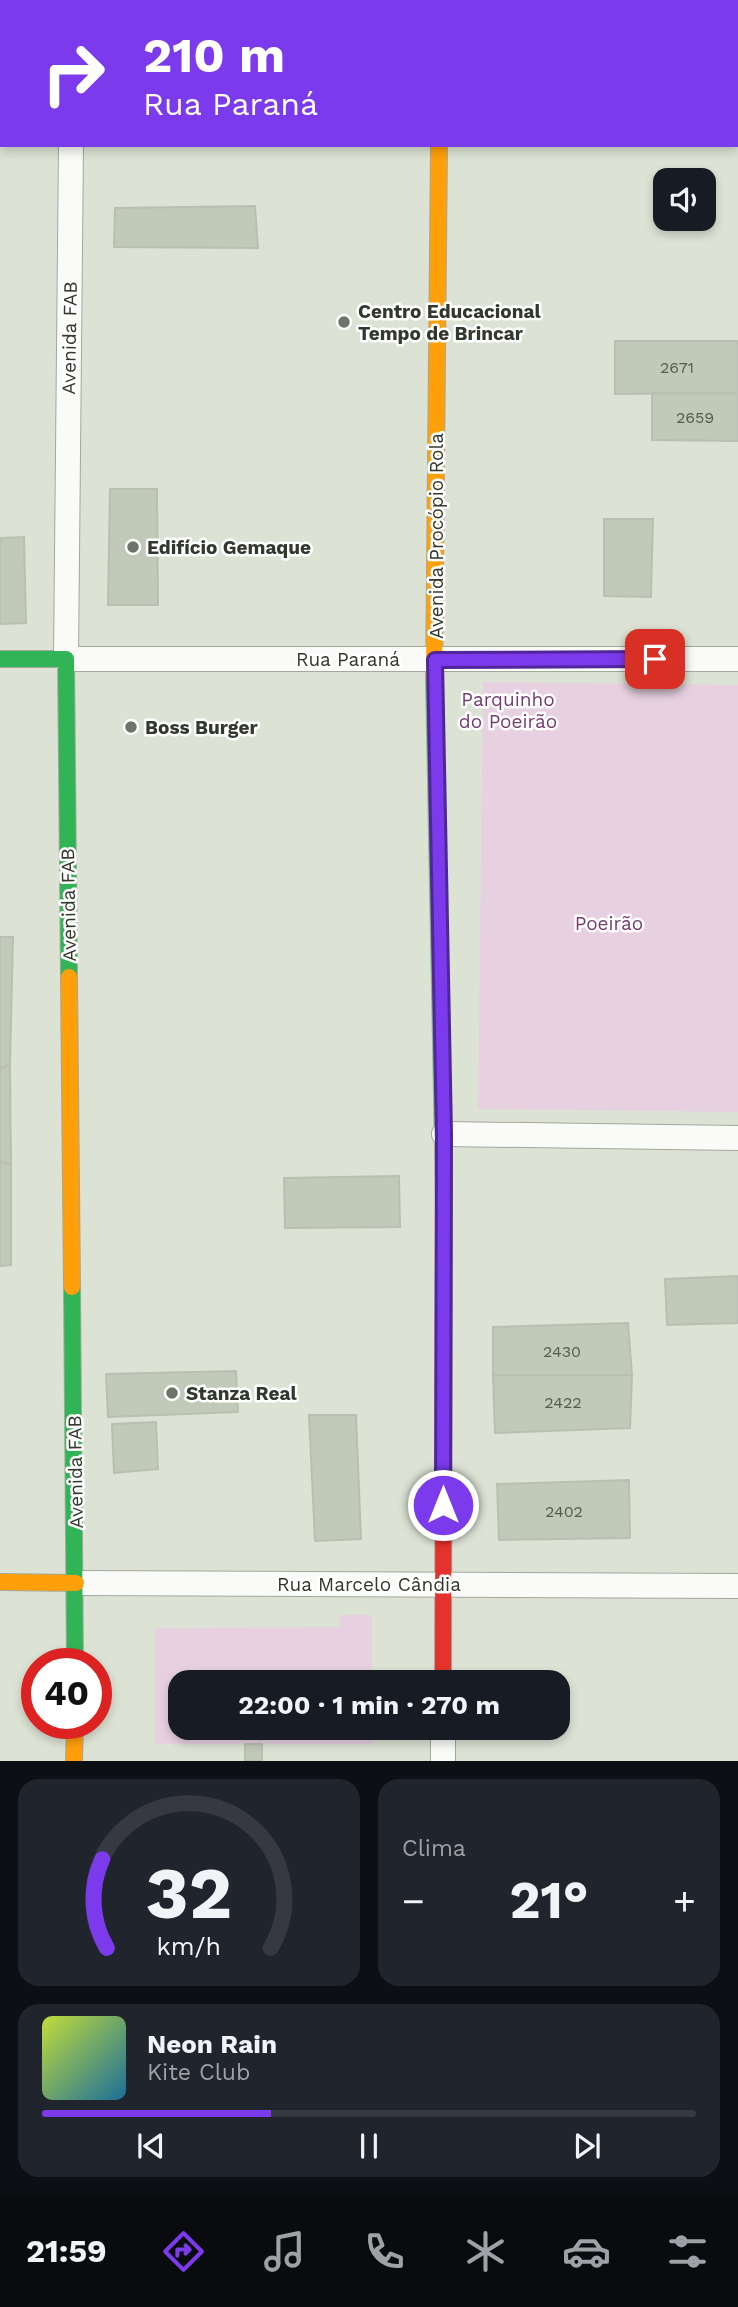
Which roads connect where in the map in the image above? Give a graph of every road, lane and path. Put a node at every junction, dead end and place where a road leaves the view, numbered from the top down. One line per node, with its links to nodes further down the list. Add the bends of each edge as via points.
1 (71, 147): 4 (street, Avenida FAB)
2 (439, 147): 6 (street, Avenida Procópio Rola)
3 (0, 659): 4 (street, Rua Paraná)
4 (66, 659): 6 (street, Rua Paraná); 10 (street, Avenida FAB)
5 (738, 659): 6 (street, Rua Paraná)
6 (435, 660): 7 (street, Avenida Procópio Rola)
7 (444, 1134): 8 (street); 11 (street, Avenida Procópio Rola)
8 (738, 1138)
9 (0, 1582): 10 (street, Rua Marcelo Cândia)
10 (76, 1583): 11 (street, Rua Marcelo Cândia); 13 (street, Avenida FAB)
11 (443, 1585): 12 (street, Rua Marcelo Cândia); 14 (street, Avenida Procópio Rola)
12 (738, 1586)
13 (75, 1648)
14 (443, 1670)
15 (75, 1739): 17 (street)
16 (443, 1740): 18 (street)
17 (74, 1761)
18 (443, 1761)

